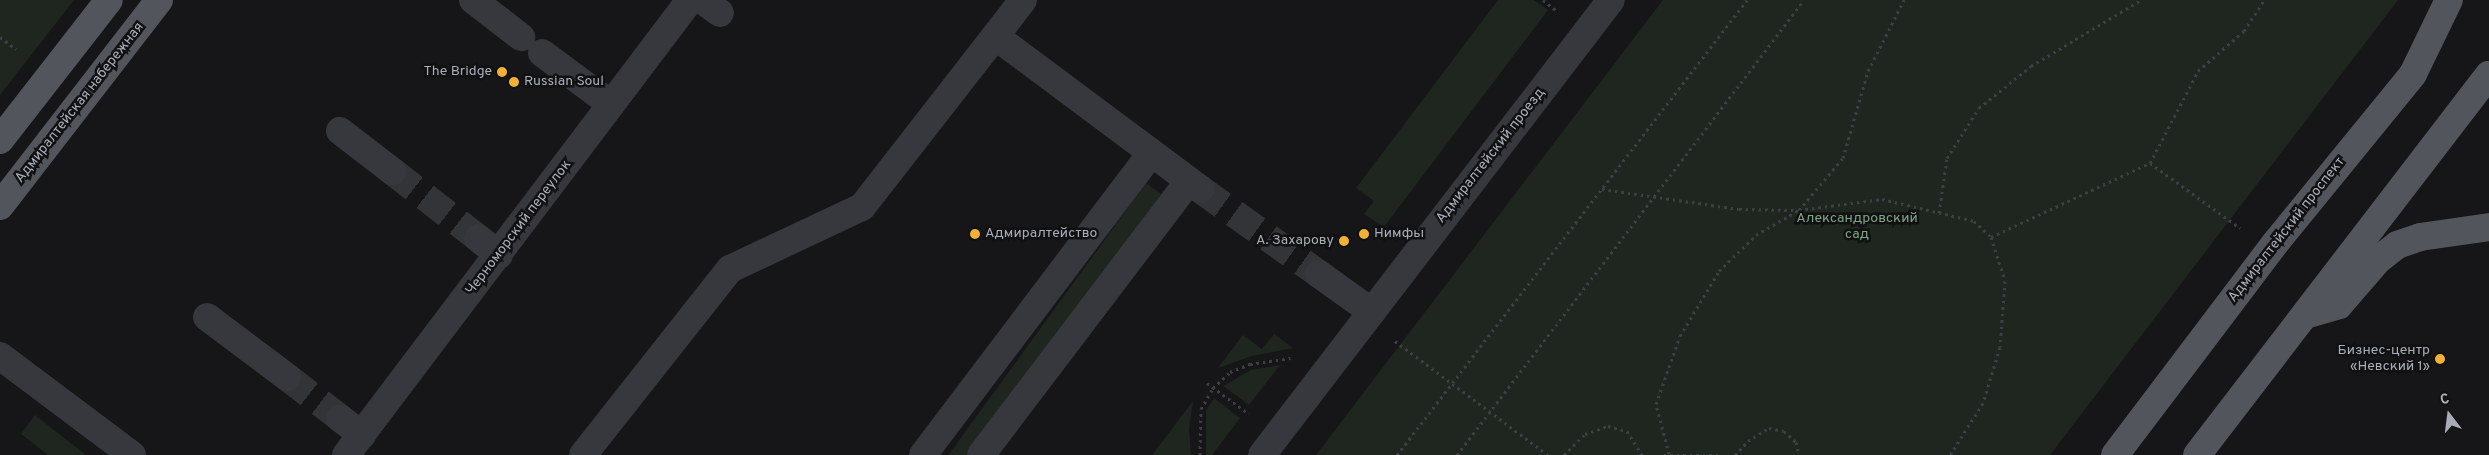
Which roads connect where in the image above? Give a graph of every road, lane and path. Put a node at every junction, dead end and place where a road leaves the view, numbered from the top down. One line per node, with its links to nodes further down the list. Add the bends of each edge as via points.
1 (109, 0): 21 (main road)
2 (159, 0): 27 (main road, Адмиралтейская набережная)
3 (472, 0): 19 (street)
4 (690, 0): 19 (street, Черноморский переулок)
5 (1023, 0): 15 (street)
6 (1542, 0): 14 (path)
7 (1611, 0): 36 (street, Адмиралтейский проезд)
8 (1747, 0): 25 (path)
9 (1804, 0): 26 (path)
10 (1904, 0): 28 (path, via 1868,71 1843,158)
11 (2141, 0): 29 (path, via 2031,66 1979,108 1947,158)
12 (2264, 0): 23 (path, via 2244,31 2198,70)
13 (2449, 0): 67 (main road, Адмиралтейский проспект, via 2413,74 2269,251)
14 (1560, 12)
15 (995, 36): 22 (street); 52 (street, via 862,207 730,269)
16 (0, 37): 17 (path)
17 (16, 49)
18 (2489, 75): 37 (main road)
19 (611, 104): 34 (street, Черноморский переулок)
20 (340, 131): 24 (street)
21 (0, 140)
22 (1152, 153): 53 (street); 54 (street, via 1195,185)
23 (2150, 163): 31 (path); 32 (path)
24 (392, 171)
25 (1601, 189): 26 (path); 44 (path)
26 (1654, 196): 28 (path, via 1739,209); 46 (path)
27 (0, 206)
28 (1799, 210): 29 (path, via 1882,199); 50 (path, via 1756,235 1719,271 1680,336 1656,404)
29 (1939, 213): 32 (path, via 1974,221)
30 (2489, 227): 37 (main road, via 2420,236 2397,245 2378,260 2339,305)
31 (2240, 228)
32 (1991, 236): 66 (path, via 2005,281 2000,347 1983,403)
33 (478, 238): 34 (street)
34 (499, 255): 49 (street, Черноморский переулок)
35 (1319, 274): 36 (street)
36 (1372, 312): 56 (street, Адмиралтейский проезд)
37 (2305, 315): 68 (main road)
38 (207, 317): 42 (street)
39 (1395, 341): 44 (path)
40 (0, 356): 51 (street)
41 (1298, 358): 45 (path, via 1250,364 1230,372)
42 (287, 377)
43 (1207, 383): 45 (path)
44 (1452, 384): 46 (path); 57 (path)
45 (1213, 388): 47 (path); 55 (path, via 1201,408)
46 (1490, 412): 58 (path); 59 (path)
47 (1254, 417)
48 (340, 418): 49 (street)
49 (354, 445)
50 (1669, 454): 62 (path); 63 (path)
51 (132, 455)
52 (583, 455)
53 (923, 455)
54 (981, 455)
55 (1200, 455)
56 (1262, 455)
57 (1397, 455)
58 (1457, 455)
59 (1548, 455)
60 (1564, 455): 61 (path, via 1585,434 1608,426 1627,431)
61 (1642, 455)
62 (1664, 455)
63 (1719, 455)
64 (1735, 455): 65 (path, via 1748,441 1770,428 1784,431 1796,442)
65 (1799, 455)
66 (1950, 455)
67 (2115, 455)
68 (2197, 455)

